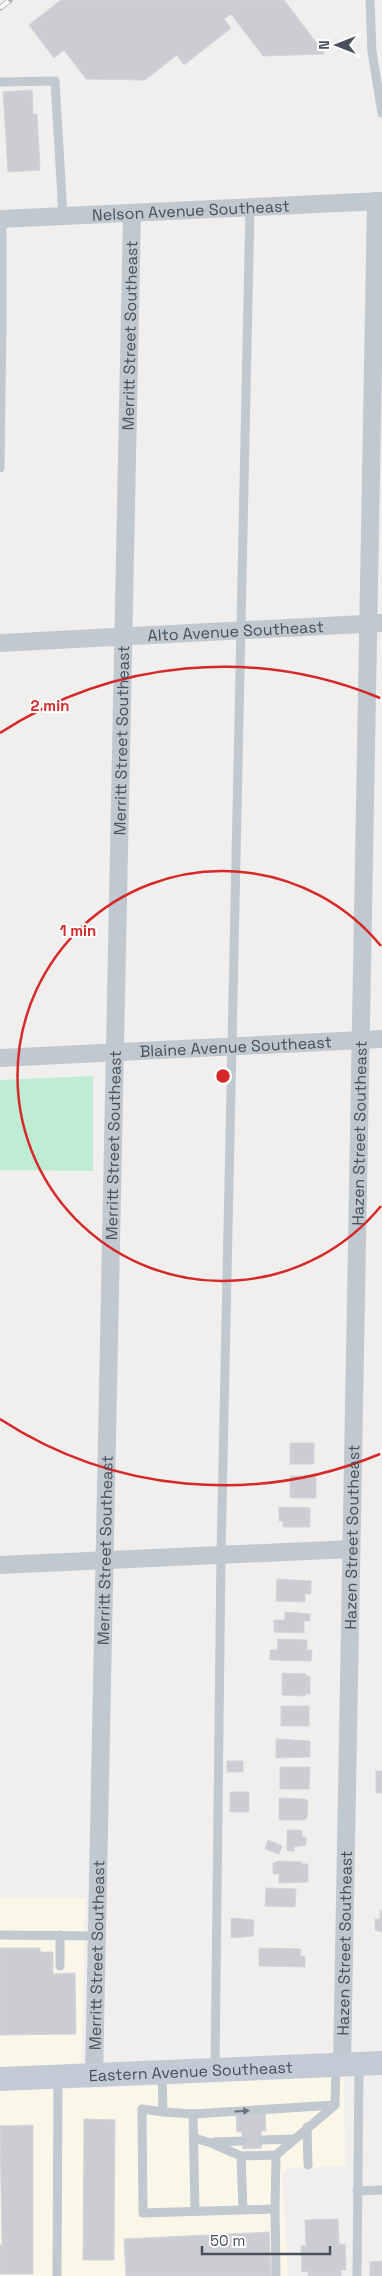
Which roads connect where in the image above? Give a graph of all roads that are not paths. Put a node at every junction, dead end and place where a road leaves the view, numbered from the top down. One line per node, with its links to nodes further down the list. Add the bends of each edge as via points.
1 (370, 0): 3 (lane, via 372,52)
2 (0, 82): 7 (lane, via 55,81)
3 (382, 113)
4 (379, 201): 5 (street, Nelson Avenue Southeast); 11 (street, Hazen Street Southeast)
5 (250, 207): 6 (street, Nelson Avenue Southeast); 12 (lane)
6 (132, 213): 7 (street, Nelson Avenue Southeast); 13 (street, Merritt Street Southeast)
7 (63, 216): 8 (street, Nelson Avenue Southeast)
8 (1, 218): 9 (lane)
9 (1, 325): 10 (lane)
10 (0, 468)
11 (376, 623): 12 (street, Alto Avenue Southeast); 16 (street, Hazen Street Southeast)
12 (241, 631): 13 (street, Alto Avenue Southeast); 17 (lane)
13 (123, 637): 14 (street, Alto Avenue Southeast); 18 (street, Merritt Street Southeast)
14 (0, 643)
15 (382, 1039): 16 (street, Blaine Avenue Southeast)
16 (360, 1041): 17 (street, Blaine Avenue Southeast); 20 (street, Hazen Street Southeast)
17 (233, 1047): 18 (street, Blaine Avenue Southeast); 21 (lane)
18 (116, 1052): 19 (street, Blaine Avenue Southeast); 22 (street, Merritt Street Southeast)
19 (0, 1058)
20 (351, 1549): 21 (street); 29 (street, Hazen Street Southeast)
21 (221, 1555): 22 (street); 30 (lane)
22 (105, 1560): 23 (street); 26 (street, Merritt Street Southeast)
23 (0, 1565)
24 (0, 1935): 25 (lane)
25 (60, 1936): 26 (lane); 27 (lane)
26 (97, 1936): 32 (street, Merritt Street Southeast)
27 (60, 1966)
28 (382, 2062): 29 (main road, Eastern Avenue Southeast)
29 (345, 2065): 30 (main road, Eastern Avenue Southeast); 35 (lane); 48 (lane)
30 (215, 2071): 31 (main road, Eastern Avenue Southeast)
31 (162, 2073): 32 (main road, Eastern Avenue Southeast); 36 (lane)
32 (94, 2076): 33 (main road, Eastern Avenue Southeast)
33 (58, 2077): 34 (main road, Eastern Avenue Southeast); 52 (lane)
34 (0, 2079)
35 (335, 2105): 37 (lane, one-way to 35); 38 (lane)
36 (163, 2112): 37 (lane); 51 (lane, via 142,2109 143,2213)
37 (193, 2114): 39 (lane)
38 (307, 2127): 40 (lane); 46 (lane)
39 (194, 2138): 43 (lane); 51 (lane)
40 (293, 2139): 41 (lane); 44 (lane)
41 (262, 2140)
42 (243, 2141): 43 (lane)
43 (211, 2143): 45 (lane)
44 (276, 2155): 45 (lane); 49 (lane)
45 (241, 2156): 50 (lane)
46 (308, 2165)
47 (382, 2190): 48 (lane)
48 (357, 2191): 54 (lane)
49 (275, 2209): 50 (lane); 53 (lane)
50 (243, 2210): 51 (lane)
51 (195, 2212)
52 (57, 2276)
53 (276, 2276)
54 (357, 2276)

